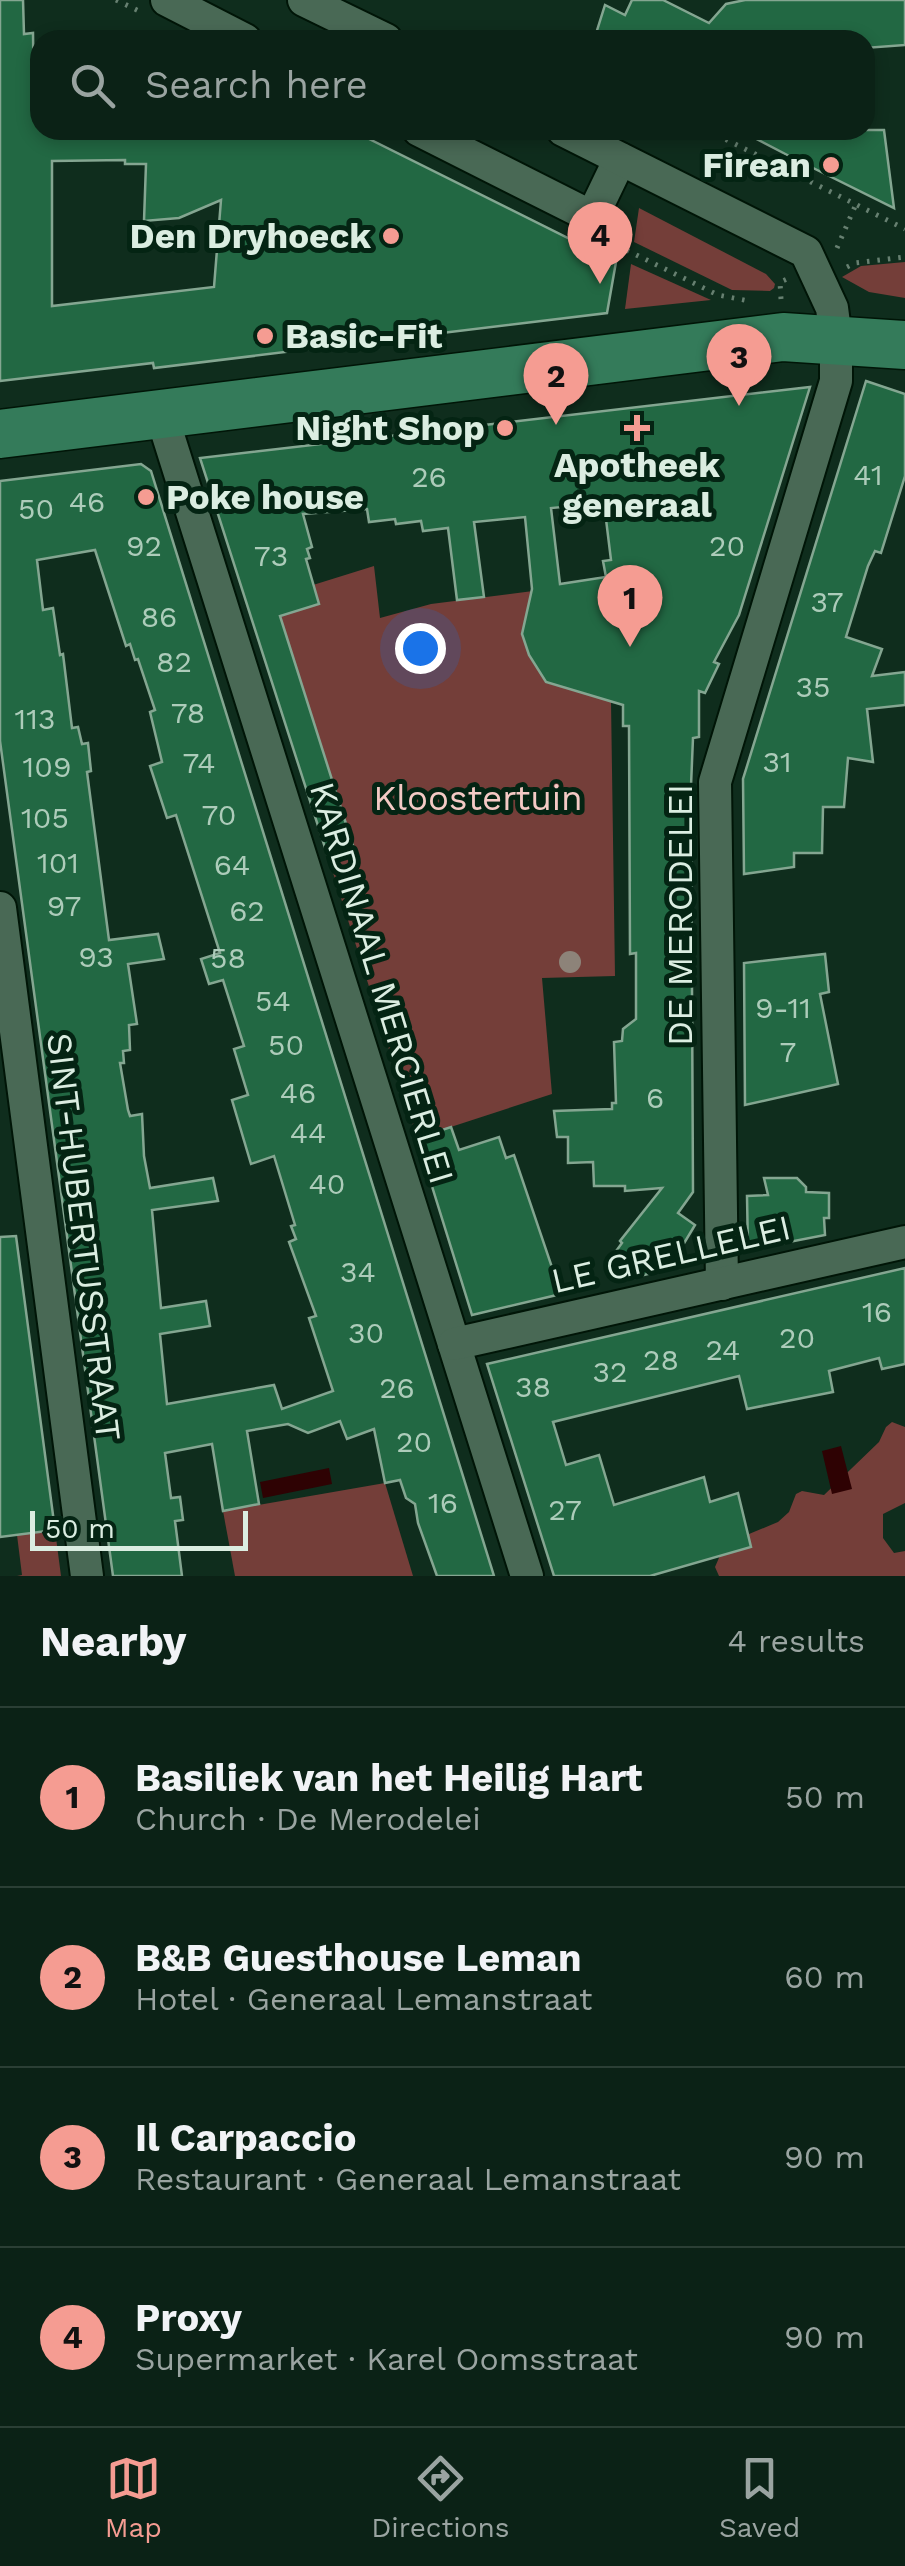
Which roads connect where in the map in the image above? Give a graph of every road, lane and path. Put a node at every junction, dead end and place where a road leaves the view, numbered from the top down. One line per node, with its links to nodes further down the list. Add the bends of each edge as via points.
1 (167, 0): 3 (street)
2 (304, 0): 4 (street)
3 (225, 30)
4 (362, 30)
5 (439, 140): 8 (street, via 592,217)
6 (583, 140): 8 (street)
7 (728, 140): 9 (path)
8 (620, 159): 15 (street, via 806,252)
9 (905, 229)
10 (605, 239): 13 (path, via 718,295)
11 (905, 257): 12 (path)
12 (856, 263)
13 (753, 301)
14 (905, 317): 15 (main road)
15 (835, 331): 16 (main road); 17 (main road, via 780,310); 22 (street, DE MERODELEI, via 836,381 715,782)
16 (905, 345)
17 (161, 413): 18 (main road); 23 (street, KARDINAAL MERCIERLEI)
18 (0, 434)
19 (0, 908): 20 (street, SINT-HUBERTUSSTRAAT)
20 (9, 1038): 24 (street, SINT-HUBERTUSSTRAAT)
21 (905, 1242): 22 (street, LE GRELLELEI)
22 (722, 1284): 23 (street, LE GRELLELEI)
23 (454, 1344): 25 (street, KARDINAAL MERCIERLEI)
24 (87, 1576)
25 (527, 1576)

